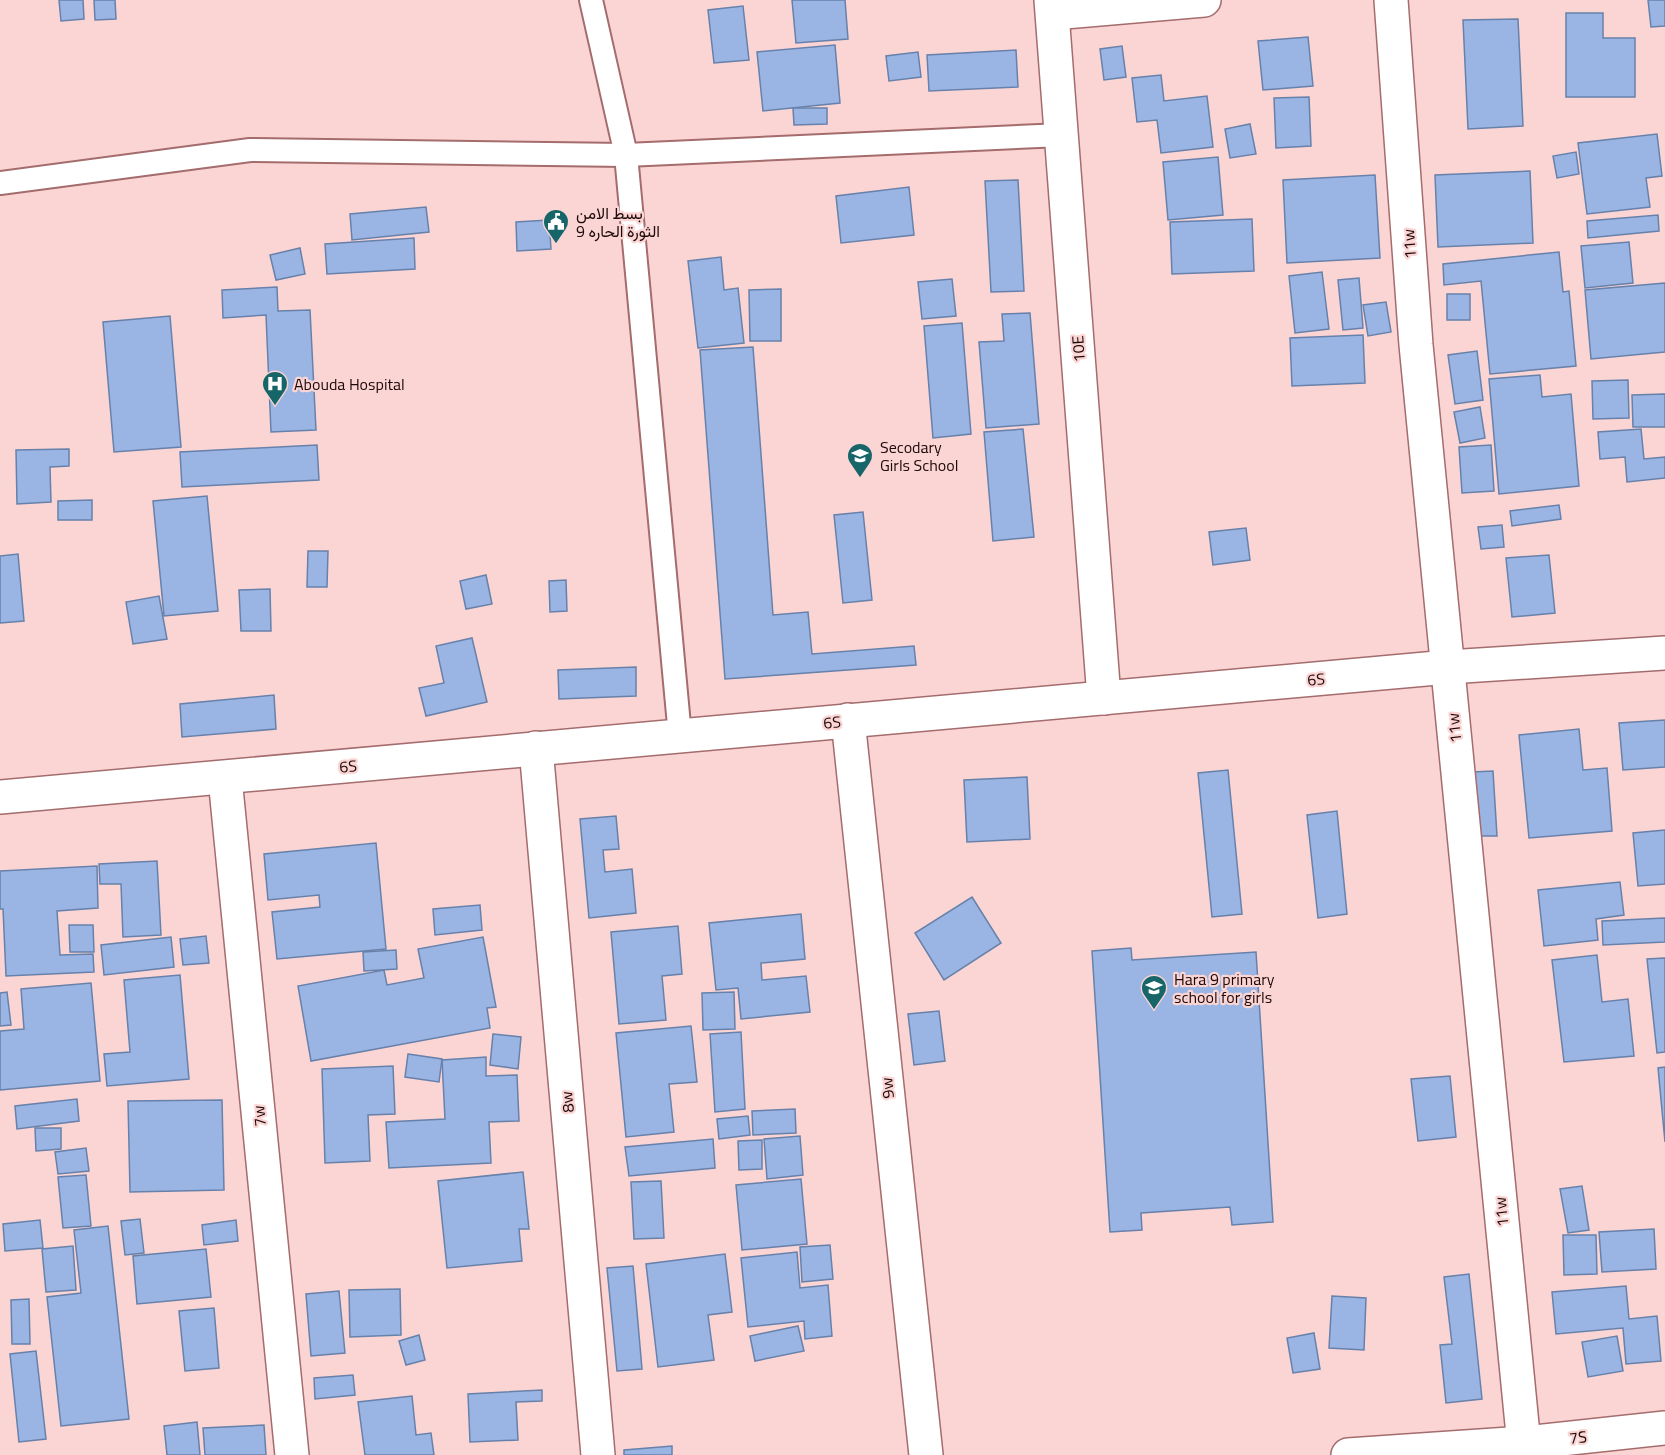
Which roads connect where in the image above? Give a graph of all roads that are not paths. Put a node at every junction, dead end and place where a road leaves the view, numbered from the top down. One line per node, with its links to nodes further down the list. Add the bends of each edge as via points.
1 (591, 0): 6 (lane)
2 (1204, 0): 4 (street)
3 (1391, 0): 9 (street, 11w, via 1416,345)
4 (1052, 7): 5 (street, 10E)
5 (1062, 135): 6 (lane); 10 (street, 10E)
6 (626, 155): 7 (lane, via 250,150); 12 (lane)
7 (0, 183)
8 (1665, 653): 9 (street, 6S)
9 (1448, 667): 10 (street, 6S); 17 (street, 11w)
10 (1104, 698): 11 (street, 6S)
11 (848, 720): 12 (street, 6S); 20 (street, 9w)
12 (680, 736): 13 (street, 6S)
13 (536, 748): 14 (street, 6S); 19 (street, 8w)
14 (225, 778): 15 (street, 6S); 18 (street, 7w)
15 (0, 797)
16 (1665, 1428): 17 (street, 7S)
17 (1524, 1449): 21 (street, 7S)
18 (292, 1455)
19 (598, 1455)
20 (927, 1455)
21 (1348, 1455)

